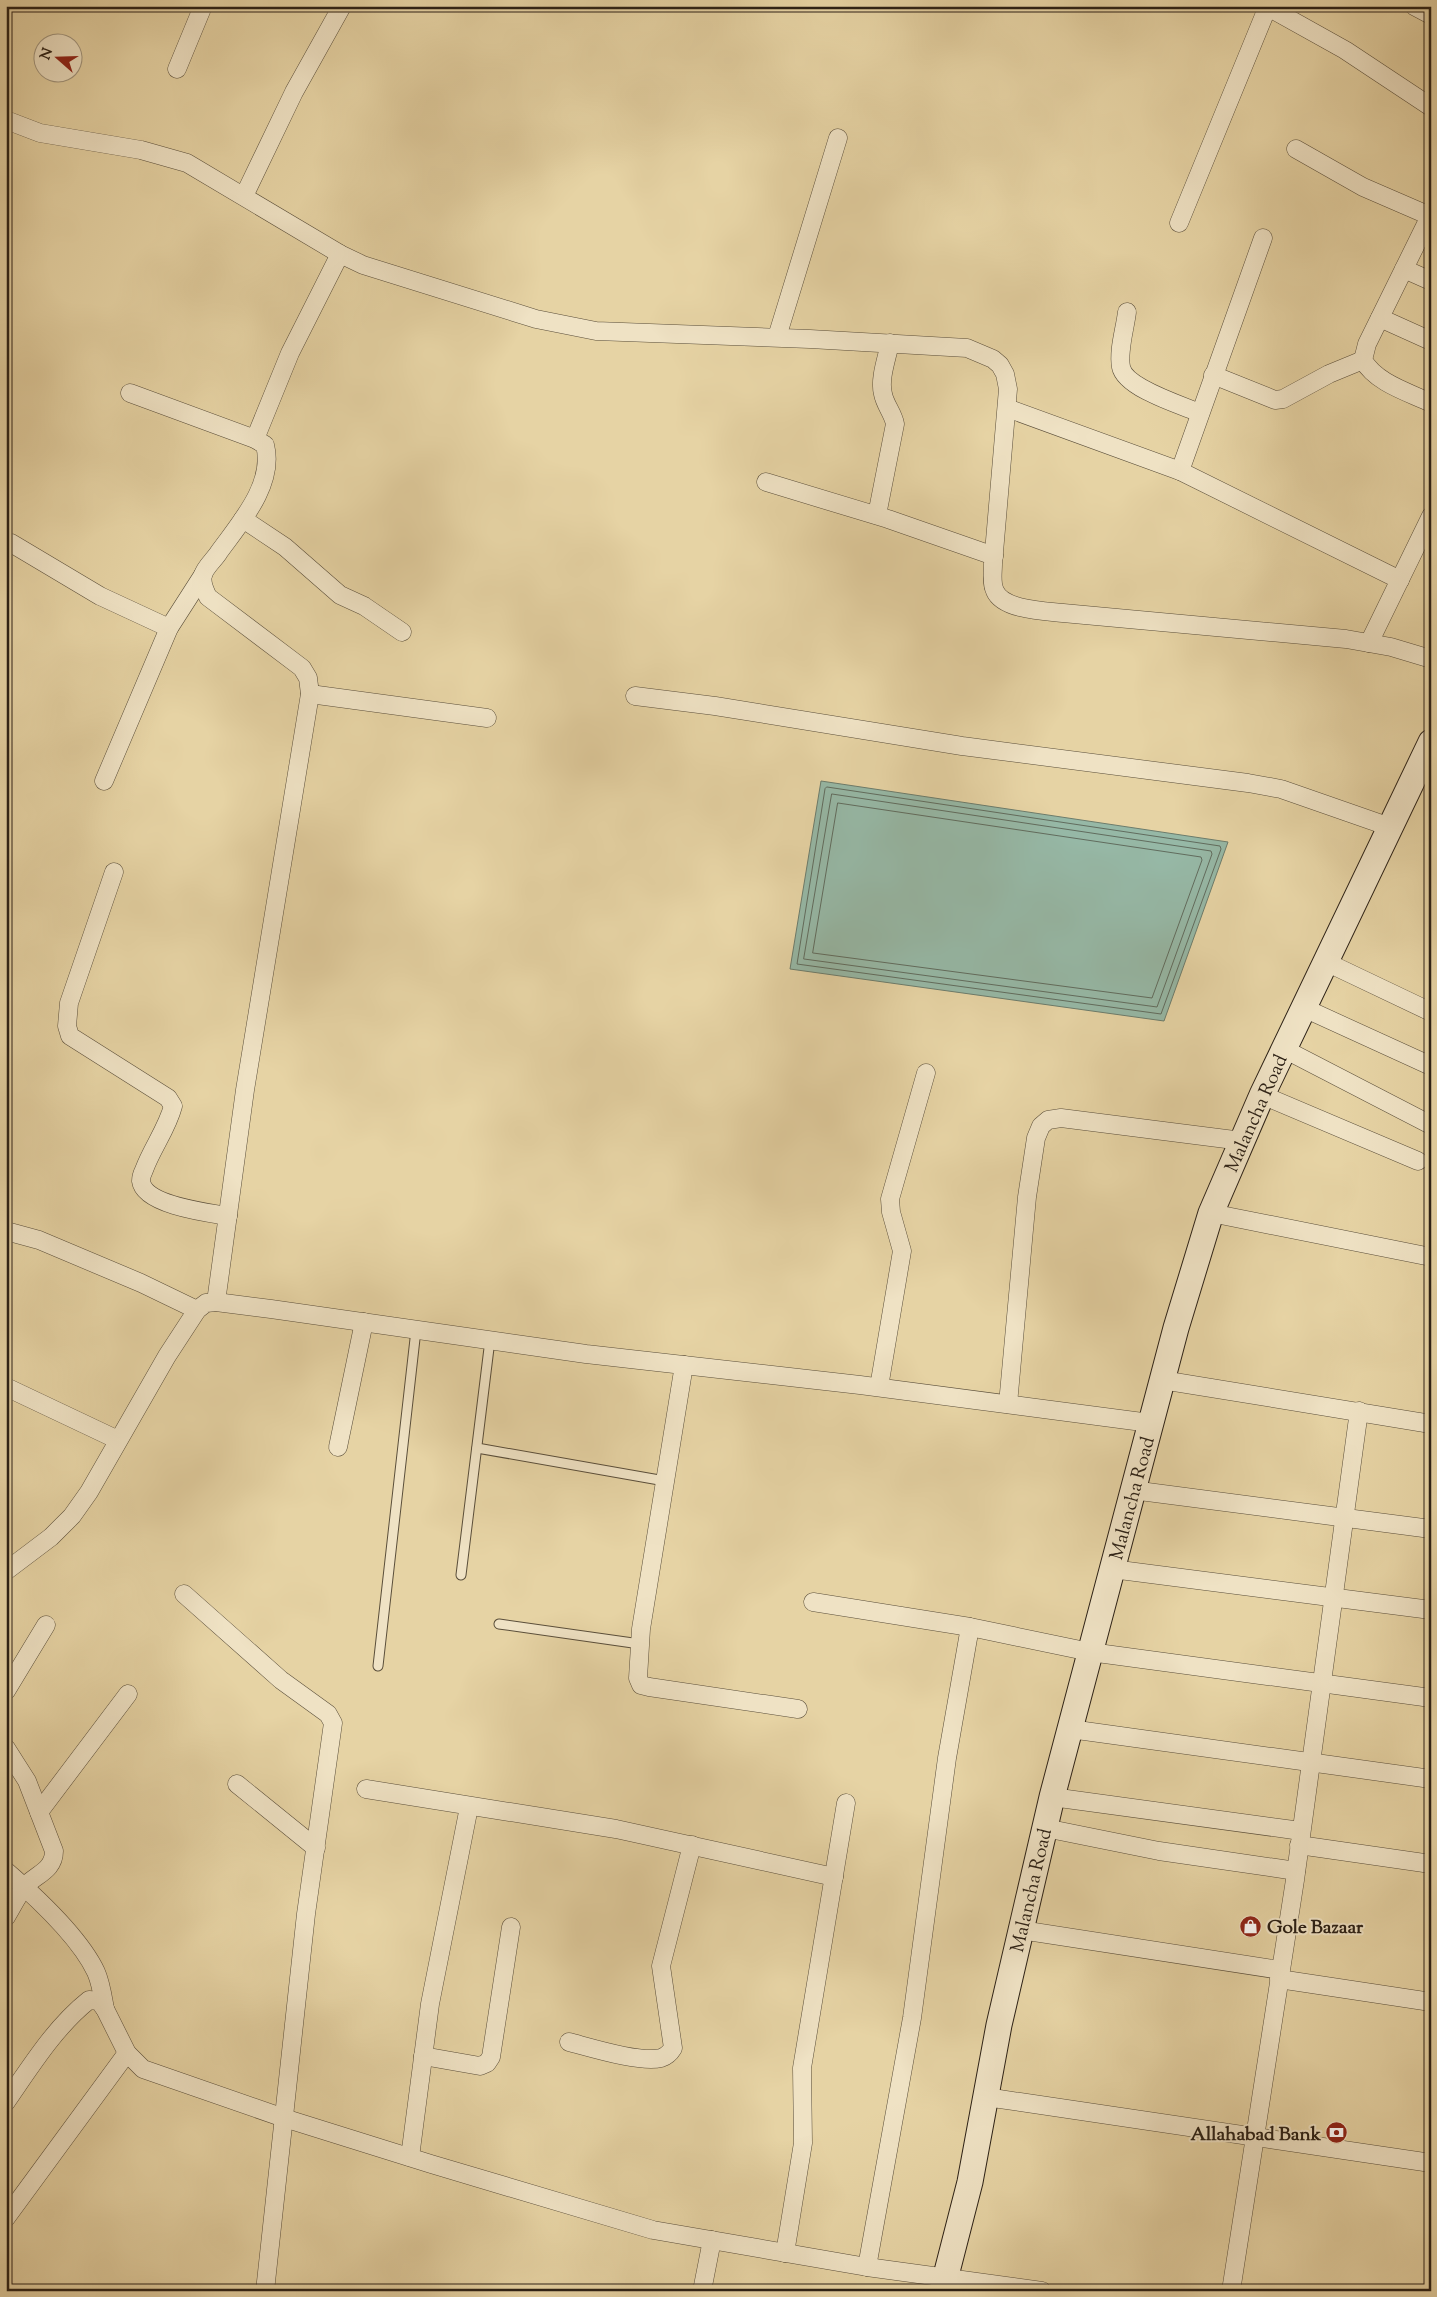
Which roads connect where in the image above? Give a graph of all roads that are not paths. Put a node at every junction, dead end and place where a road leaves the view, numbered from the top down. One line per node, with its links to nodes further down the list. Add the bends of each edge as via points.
1 (204, 6): 6 (street)
2 (342, 6): 11 (street, via 294,92)
3 (1414, 6): 5 (street)
4 (1267, 7): 7 (street, via 1345,50); 13 (street)
5 (1431, 15)
6 (177, 69)
7 (1431, 107)
8 (6, 120): 11 (street, via 40,133 175,158)
9 (838, 138): 20 (street)
10 (1296, 149): 12 (street, via 1363,188)
11 (244, 196): 15 (street)
12 (1430, 215): 16 (street)
13 (1179, 223)
14 (1264, 238): 24 (street)
15 (340, 254): 20 (street, via 372,268 544,321 616,332); 29 (street, via 290,353)
16 (1404, 269): 17 (street); 19 (street)
17 (1431, 281)
18 (1127, 312): 28 (street, via 1121,357 1121,368 1126,375 1150,392)
19 (1380, 318): 21 (street); 23 (street)
20 (777, 338): 22 (street)
21 (1431, 341)
22 (890, 343): 27 (street, via 967,348 993,359 1005,374); 32 (street, via 882,387 894,424)
23 (1363, 360): 24 (street, via 1275,400); 26 (street, via 1369,370 1381,379)
24 (1213, 375): 28 (street)
25 (130, 393): 29 (street)
26 (1431, 403)
27 (1007, 408): 30 (street); 36 (street)
28 (1200, 413): 30 (street)
29 (255, 439): 34 (street, via 266,445 268,456 258,494)
30 (1180, 471): 38 (street)
31 (766, 482): 32 (street)
32 (877, 515): 36 (street)
33 (1431, 516): 38 (street)
34 (243, 519): 37 (street); 40 (street, via 284,547 340,595 364,606)
35 (10, 543): 39 (street, via 100,596)
36 (994, 556): 41 (street, via 995,592 1010,604)
37 (203, 575): 39 (street); 43 (street, via 208,598 302,668 308,678)
38 (1400, 580): 41 (street)
39 (170, 628): 47 (street)
40 (402, 632)
41 (1369, 643): 42 (street)
42 (1431, 659)
43 (310, 694): 45 (street); 61 (street, via 246,1081)
44 (635, 696): 48 (street, via 962,746 1248,783 1282,789)
45 (488, 718)
46 (1431, 742): 48 (main road, Malancha Road)
47 (104, 781)
48 (1390, 827): 50 (main road, Malancha Road)
49 (114, 872): 61 (street, via 69,1003 68,1031 77,1042 168,1098 173,1106 141,1181 146,1191 171,1204)
50 (1326, 962): 51 (main road, Malancha Road); 52 (street)
51 (1304, 1008): 53 (main road, Malancha Road); 54 (street)
52 (1431, 1012)
53 (1284, 1049): 56 (main road, Malancha Road); 57 (street)
54 (1431, 1066)
55 (926, 1073): 72 (street, via 890,1198 902,1251)
56 (1262, 1095): 58 (main road, Malancha Road); 59 (street)
57 (1431, 1125)
58 (1242, 1141): 60 (main road, Malancha Road); 73 (street, via 1061,1118 1048,1120 1041,1126 1036,1138 1027,1197)
59 (1418, 1161)
60 (1211, 1213): 63 (street); 70 (main road, Malancha Road)
61 (228, 1216): 64 (street)
62 (6, 1231): 65 (street, via 39,1240)
63 (1431, 1257)
64 (216, 1302): 65 (street, via 206,1303); 66 (street)
65 (197, 1310): 77 (street)
66 (364, 1322): 67 (street); 78 (street)
67 (416, 1330): 68 (street); 96 (lane)
68 (490, 1340): 69 (street); 79 (lane)
69 (684, 1365): 72 (street); 80 (street)
70 (1162, 1380): 74 (street); 75 (main road, Malancha Road)
71 (6, 1387): 77 (street)
72 (879, 1387): 73 (street)
73 (1008, 1404): 75 (street)
74 (1359, 1411): 76 (street); 82 (street)
75 (1150, 1423): 81 (main road, Malancha Road)
76 (1431, 1424)
77 (118, 1440): 85 (street, via 72,1516 51,1537)
78 (338, 1446)
79 (476, 1448): 80 (lane); 86 (lane)
80 (665, 1481): 94 (street)
81 (1132, 1490): 82 (street); 84 (main road, Malancha Road)
82 (1345, 1517): 83 (street); 88 (street)
83 (1431, 1529)
84 (1112, 1569): 88 (street); 95 (main road, Malancha Road)
85 (6, 1570)
86 (461, 1575)
87 (184, 1594): 115 (street, via 281,1680 328,1714 333,1723)
88 (1334, 1596): 90 (street); 97 (street)
89 (813, 1602): 93 (street)
90 (1431, 1610)
91 (499, 1624): 94 (lane)
92 (46, 1625): 98 (street)
93 (970, 1626): 95 (street); 139 (street, via 947,1758 912,2018)
94 (640, 1644): 101 (street, via 638,1678 641,1685)
95 (1090, 1652): 97 (street); 102 (main road, Malancha Road)
96 (378, 1666)
97 (1322, 1683): 100 (street); 104 (street)
98 (6, 1691)
99 (128, 1694): 111 (street)
100 (1431, 1698)
101 (798, 1709)
102 (1070, 1729): 104 (street); 108 (main road, Malancha Road)
103 (7, 1751): 111 (street, via 27,1781)
104 (1311, 1763): 105 (street); 113 (street)
105 (1431, 1779)
106 (237, 1784): 115 (street)
107 (366, 1789): 110 (street)
108 (1052, 1797): 112 (main road, Malancha Road); 113 (street)
109 (846, 1803): 119 (street)
110 (469, 1807): 114 (street, via 616,1829); 129 (street, via 430,2004)
111 (39, 1812): 120 (street, via 54,1851 54,1860)
112 (1045, 1828): 118 (street, via 1159,1851); 123 (main road, Malancha Road)
113 (1300, 1838): 116 (street); 118 (street)
114 (692, 1845): 119 (street); 127 (street, via 661,1966 673,2048 664,2057 637,2057)
115 (316, 1848): 132 (street)
116 (1431, 1864)
117 (6, 1871): 120 (street)
118 (1296, 1871): 124 (street)
119 (834, 1877): 138 (street, via 802,2068 803,2143)
120 (25, 1887): 121 (street); 126 (street, via 82,1948 97,1973)
121 (6, 1917)
122 (511, 1927): 129 (street, via 491,2057 487,2064 480,2066)
123 (1021, 1930): 124 (street); 130 (main road, Malancha Road)
124 (1280, 1975): 125 (street); 133 (street)
125 (1431, 2002)
126 (105, 2009): 128 (street); 131 (street, via 99,2001 89,2000 76,2011 45,2047)
127 (569, 2042)
128 (127, 2054): 132 (street, via 143,2069 154,2074); 136 (street)
129 (423, 2056): 134 (street)
130 (986, 2097): 133 (street); 140 (main road, Malancha Road, via 970,2182)
131 (6, 2102)
132 (284, 2118): 134 (street); 141 (street)
133 (1255, 2135): 135 (street); 144 (street)
134 (410, 2157): 137 (street, via 652,2230)
135 (1431, 2163)
136 (6, 2218)
137 (712, 2240): 138 (street); 142 (street)
138 (785, 2253): 139 (street)
139 (866, 2267): 140 (street)
140 (944, 2284): 143 (street)
141 (265, 2291)
142 (702, 2291)
143 (1042, 2291)
144 (1231, 2291)

